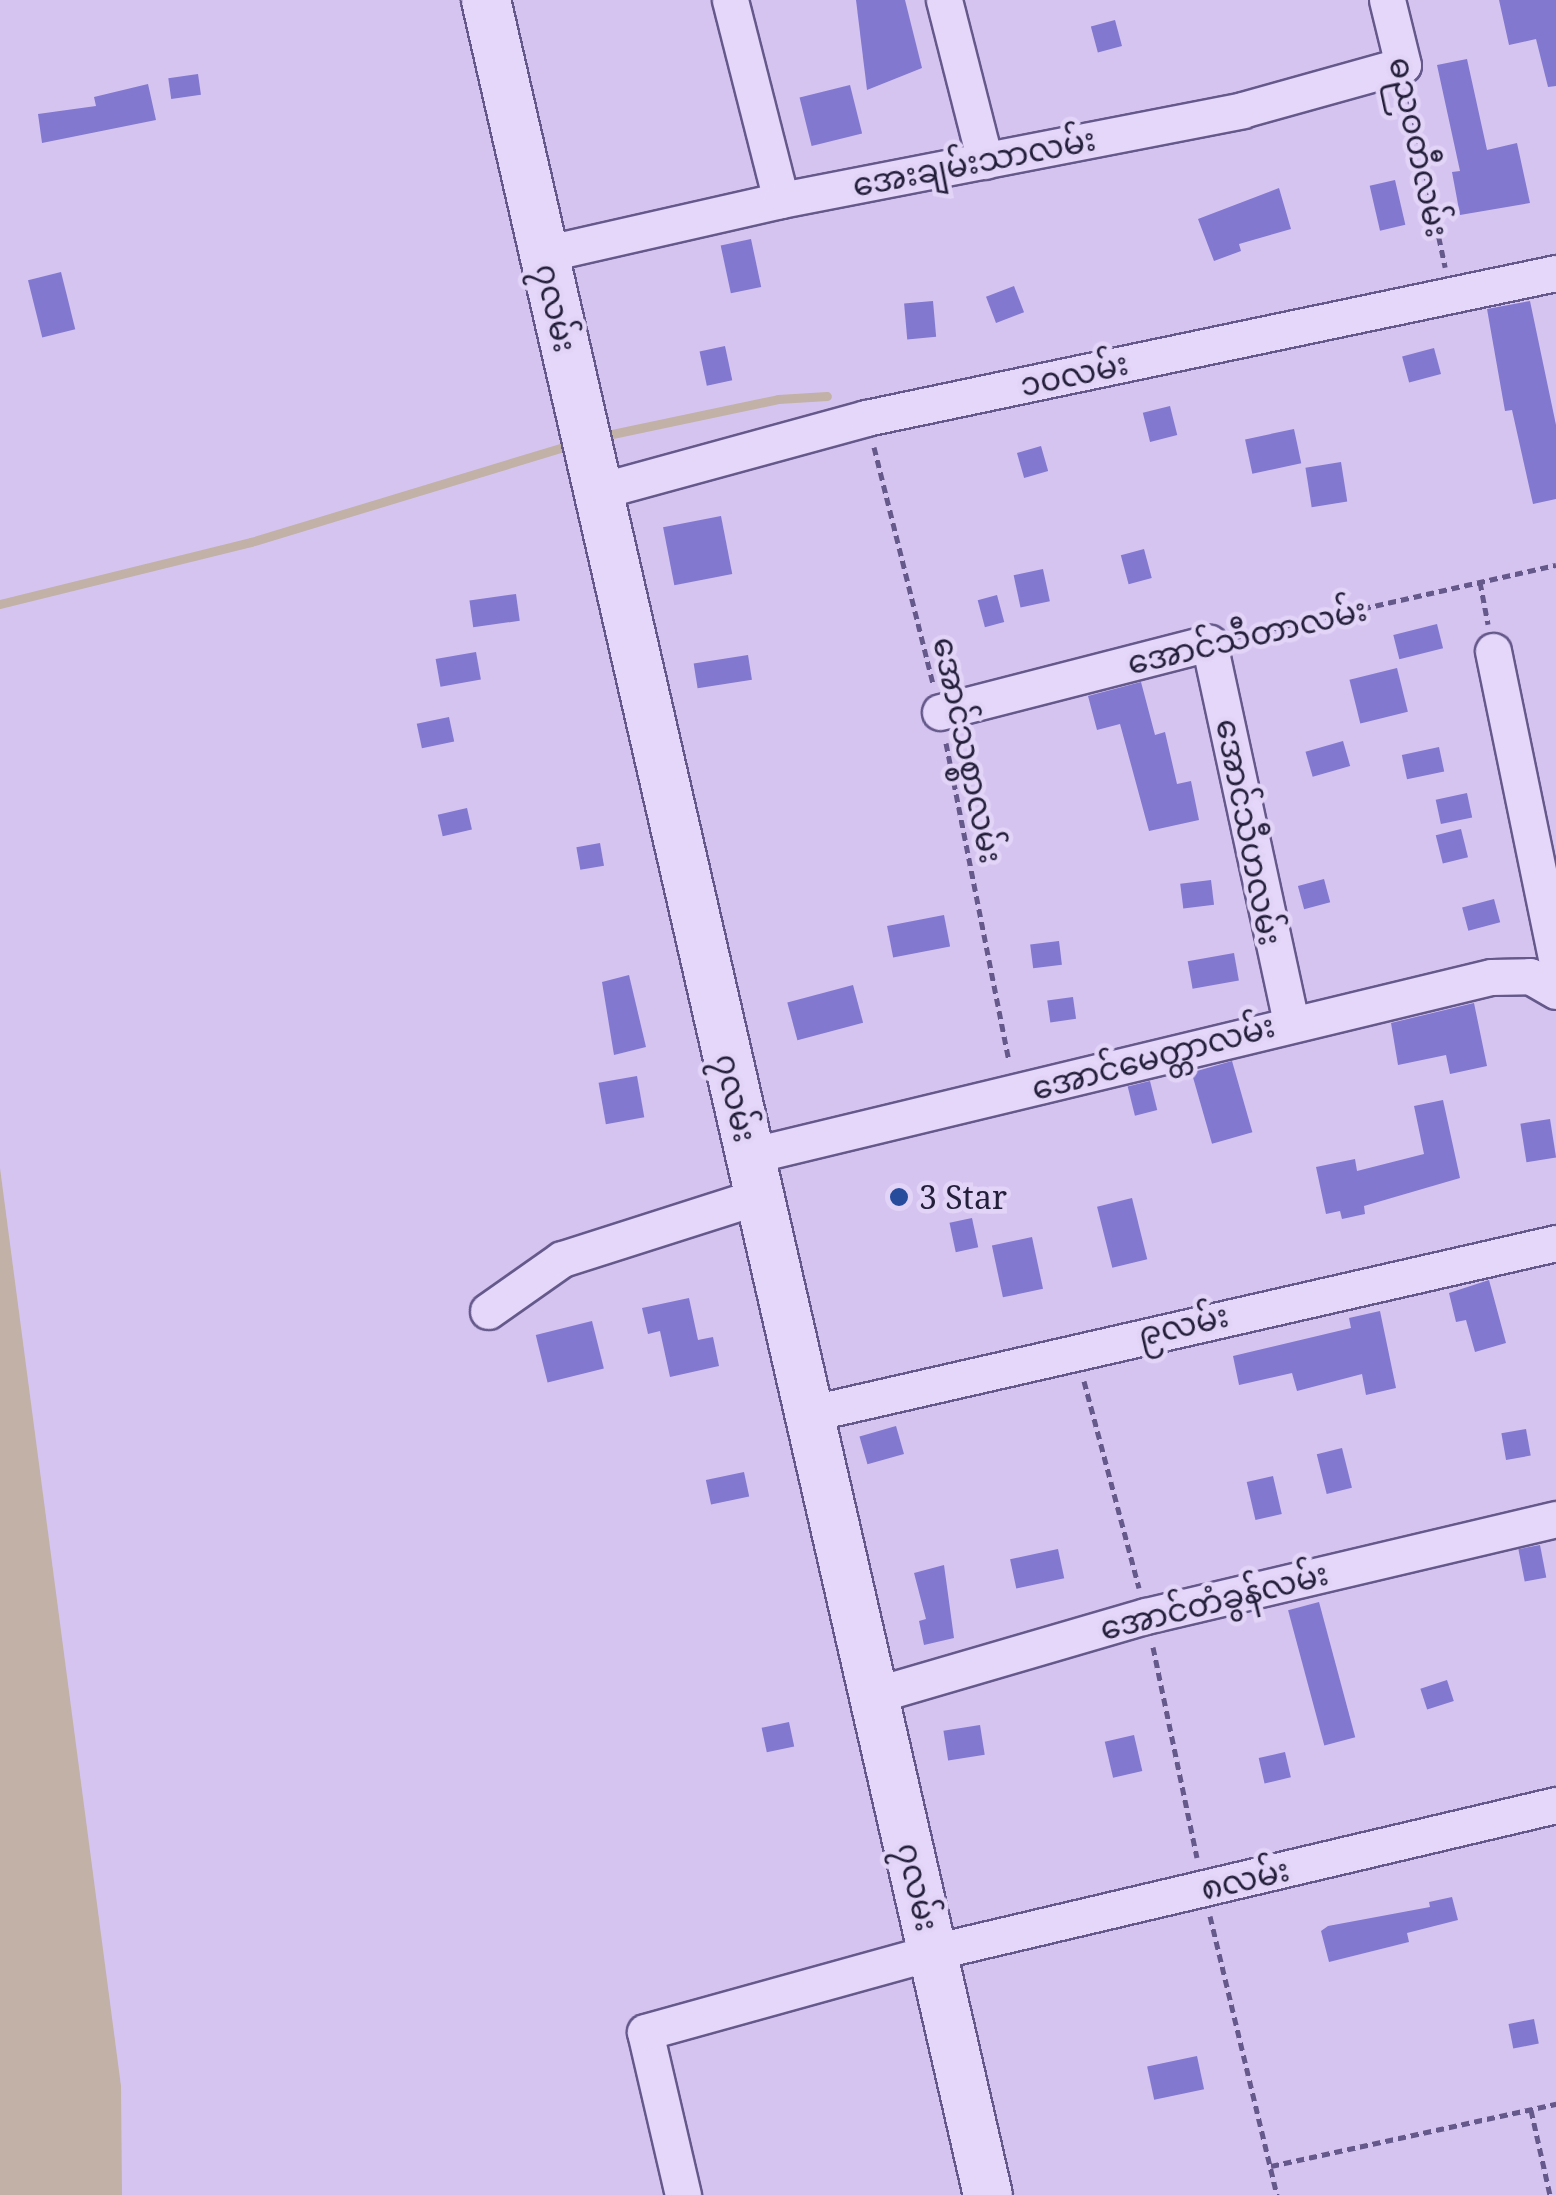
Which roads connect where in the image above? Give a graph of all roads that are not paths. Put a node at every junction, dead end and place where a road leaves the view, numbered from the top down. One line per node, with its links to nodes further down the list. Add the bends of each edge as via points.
1 (486, 0): 8 (street, ၇လမ်း)
2 (730, 0): 7 (street)
3 (944, 0): 6 (street)
4 (1387, 0): 5 (street, ဓညဝတီလမ်း)
5 (1402, 65): 6 (street, အေးချမ်းသာလမ်း, via 1242,110)
6 (985, 161): 7 (street, အေးချမ်းသာလမ်း)
7 (780, 200): 8 (street, အေးချမ်းသာလမ်း)
8 (544, 254): 10 (street, ၇လမ်း)
9 (1556, 273): 10 (street, ၁၀လမ်း, via 866,418)
10 (587, 453): 17 (street, ၇လမ်း)
11 (1209, 643): 13 (street, အောင်သီတာလမ်း); 16 (street, အောင်သီဟလမ်း)
12 (1493, 650): 14 (street)
13 (940, 712)
14 (1556, 956)
15 (1556, 991): 16 (street, အောင်မေတ္တာလမ်း, via 1530,976 1490,978 1324,1020)
16 (1292, 1021): 17 (street, အောင်မေတ္တာလမ်း, via 1210,1048 1015,1094)
17 (754, 1176): 19 (street, အောင်မေတ္တာလမ်း, via 562,1259); 20 (street, ၇လမ်း)
18 (1556, 1243): 20 (street, ၉လမ်း)
19 (488, 1310)
20 (812, 1412): 22 (street, ၇လမ်း)
21 (1556, 1519): 22 (street, အောင်တံခွန်လမ်း, via 1146,1616)
22 (875, 1694): 24 (street, ၇လမ်း)
23 (1556, 1805): 24 (street, ၈လမ်း)
24 (933, 1952): 25 (street, ၈လမ်း, via 645,2032); 26 (street, ၇လမ်း)
25 (683, 2195)
26 (988, 2195)

